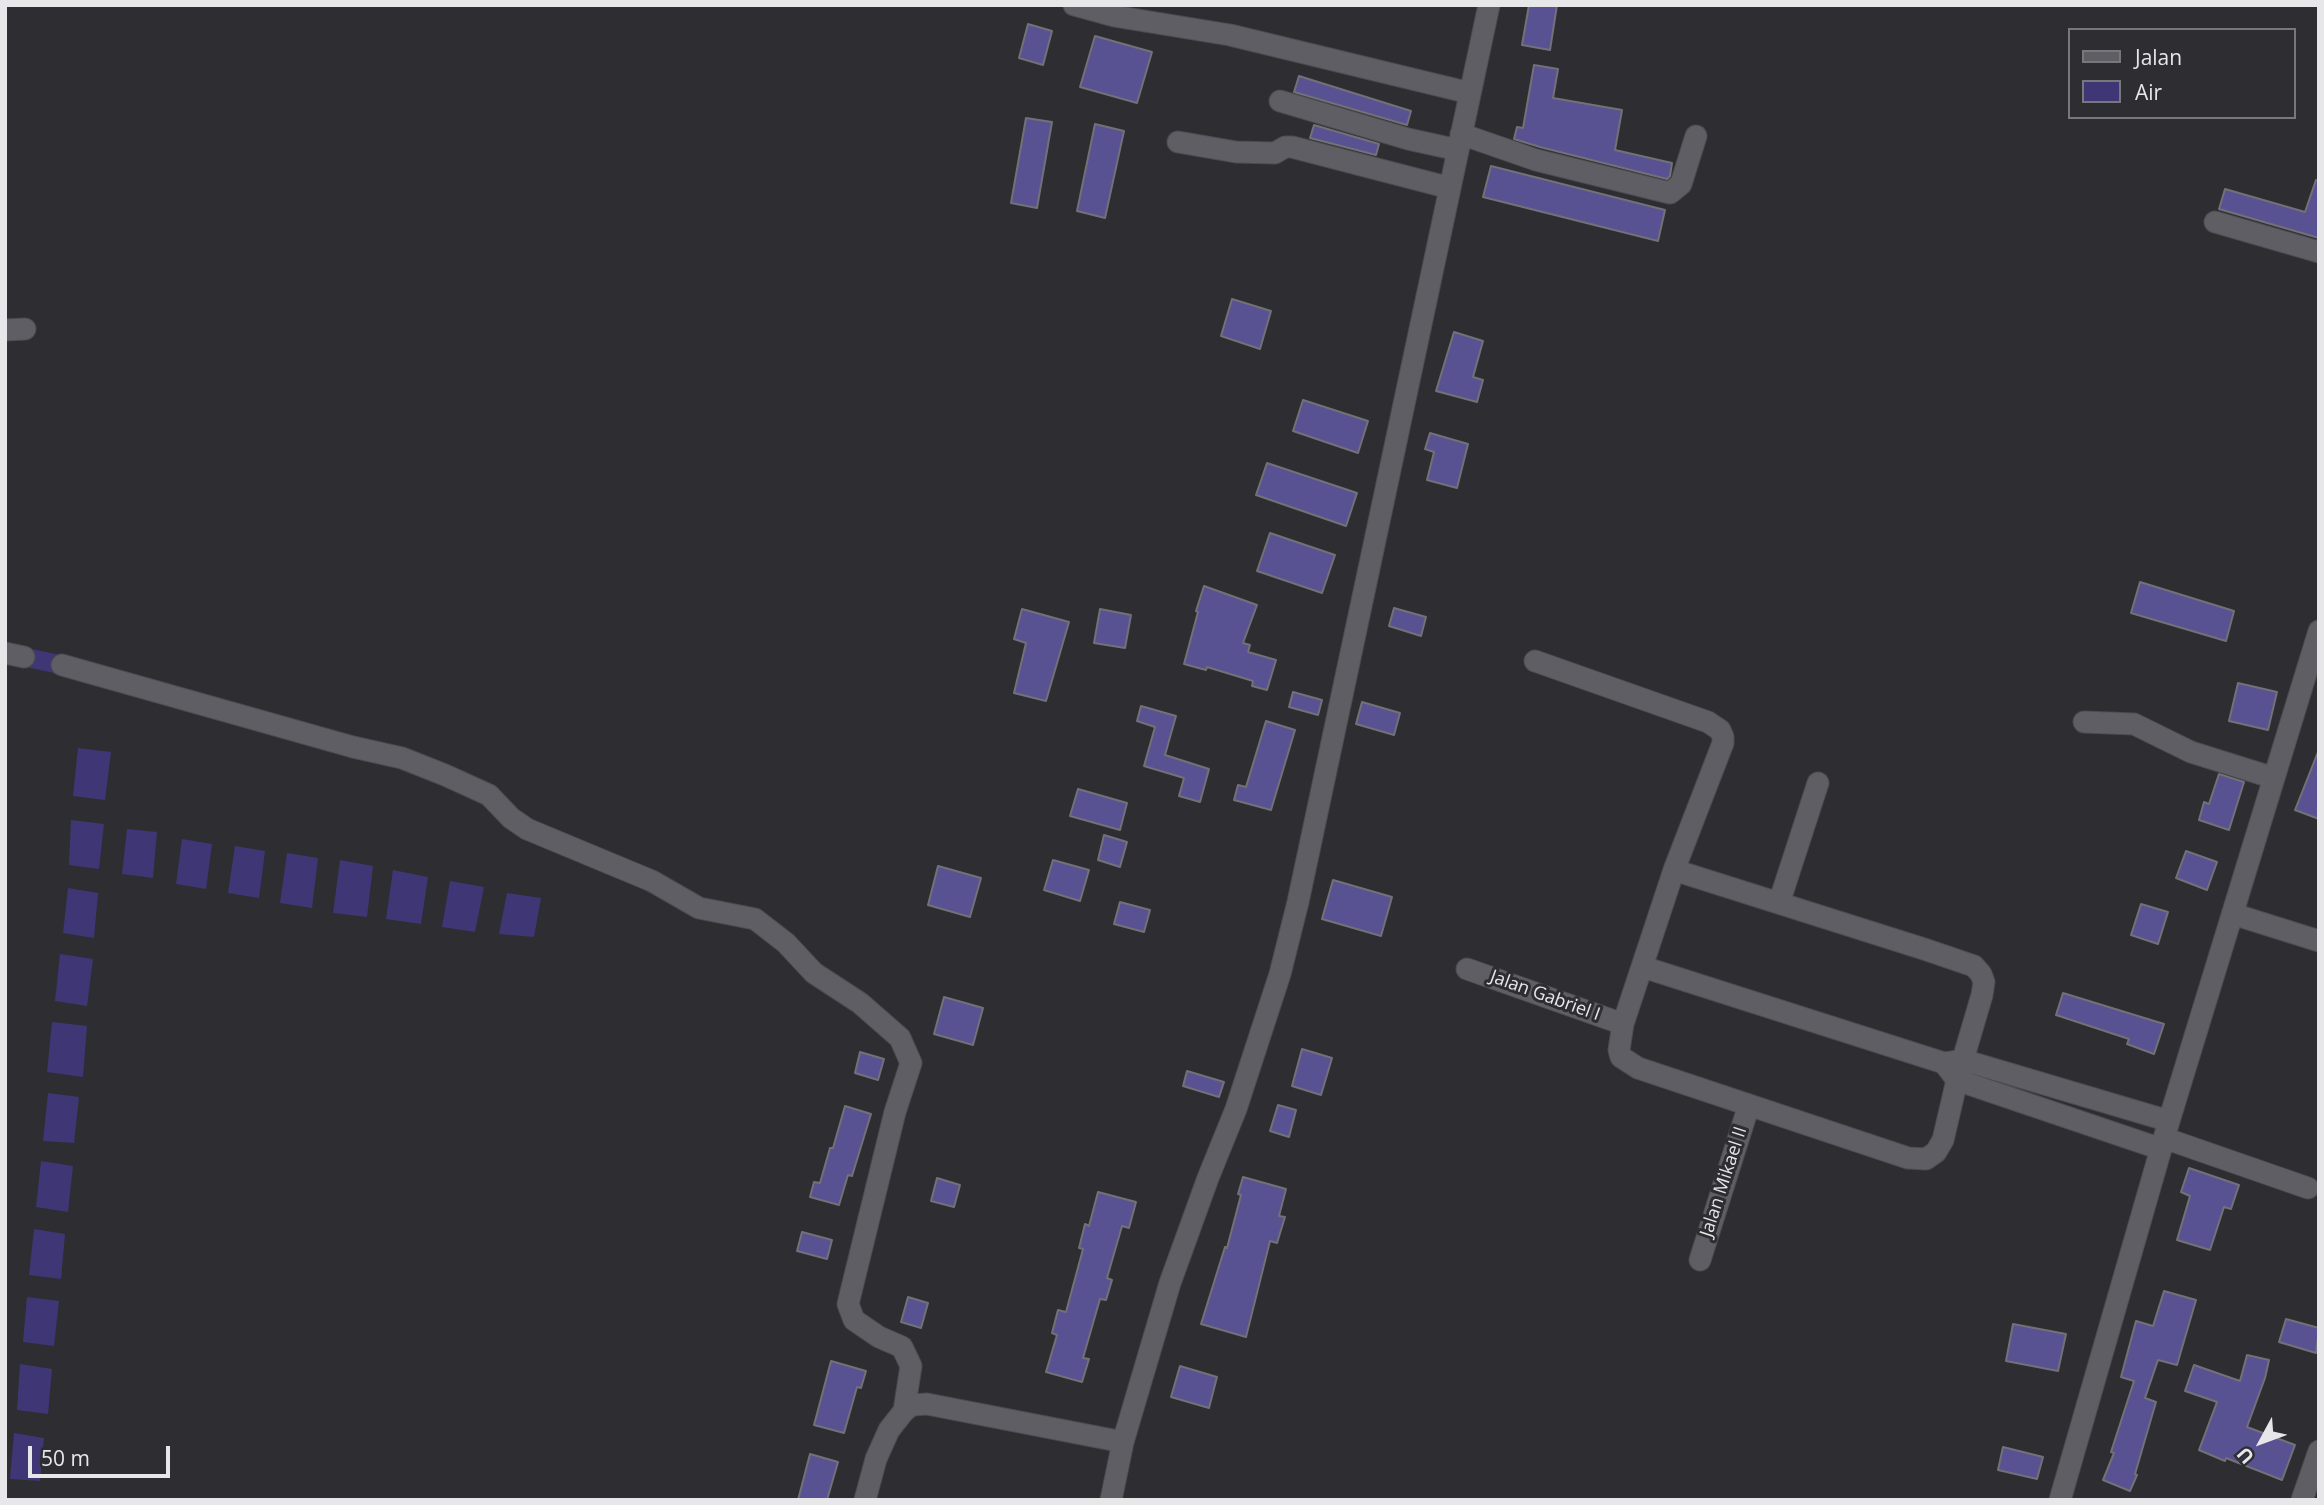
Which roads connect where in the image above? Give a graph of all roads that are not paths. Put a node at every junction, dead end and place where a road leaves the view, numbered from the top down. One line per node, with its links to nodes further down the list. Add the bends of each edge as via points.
1 (1074, 5): 3 (street, via 1230,35)
2 (1489, 5): 3 (street)
3 (1470, 93): 7 (street)
4 (1280, 102): 7 (street, via 1408,139)
5 (1696, 136): 7 (street, via 1681,184 1670,193)
6 (1178, 142): 8 (street, via 1236,152 1275,153 1292,147)
7 (1460, 142): 8 (street)
8 (1450, 188): 31 (street, via 1280,974 1236,1109 1170,1283)
9 (2214, 222): 10 (street)
10 (2319, 253)
11 (2319, 631): 14 (street)
12 (1535, 661): 18 (street, via 1720,730 1723,743)
13 (62, 665): 30 (street, via 402,758 445,775 489,795 527,829 652,881 699,908 755,919 814,973 860,1003 900,1038 911,1063 848,1304 854,1320 902,1347 911,1366)
14 (2310, 687): 16 (street)
15 (2084, 722): 16 (street, via 2134,724 2191,752)
16 (2274, 778): 20 (street)
17 (1818, 783): 19 (street)
18 (1674, 870): 19 (street); 22 (street)
19 (1779, 903): 25 (street, via 1974,966 1982,974 1982,995)
20 (2233, 914): 21 (street); 27 (street)
21 (2319, 941)
22 (1643, 967): 24 (street); 25 (street)
23 (1467, 969): 24 (street, Jalan Gabriel I)
24 (1623, 1024): 26 (street, via 1619,1051 1627,1062)
25 (1955, 1068): 26 (street, via 1943,1140 1926,1159 1908,1158); 27 (street)
26 (1749, 1105): 29 (street, Jalan Mikael II)
27 (2165, 1136): 28 (street); 35 (street)
28 (2308, 1188)
29 (1700, 1260)
30 (904, 1411): 31 (street, via 927,1404); 33 (street, via 876,1459)
31 (1124, 1442): 34 (street)
32 (2319, 1451): 36 (street)
33 (865, 1500)
34 (1111, 1500)
35 (2060, 1500)
36 (2302, 1500)

